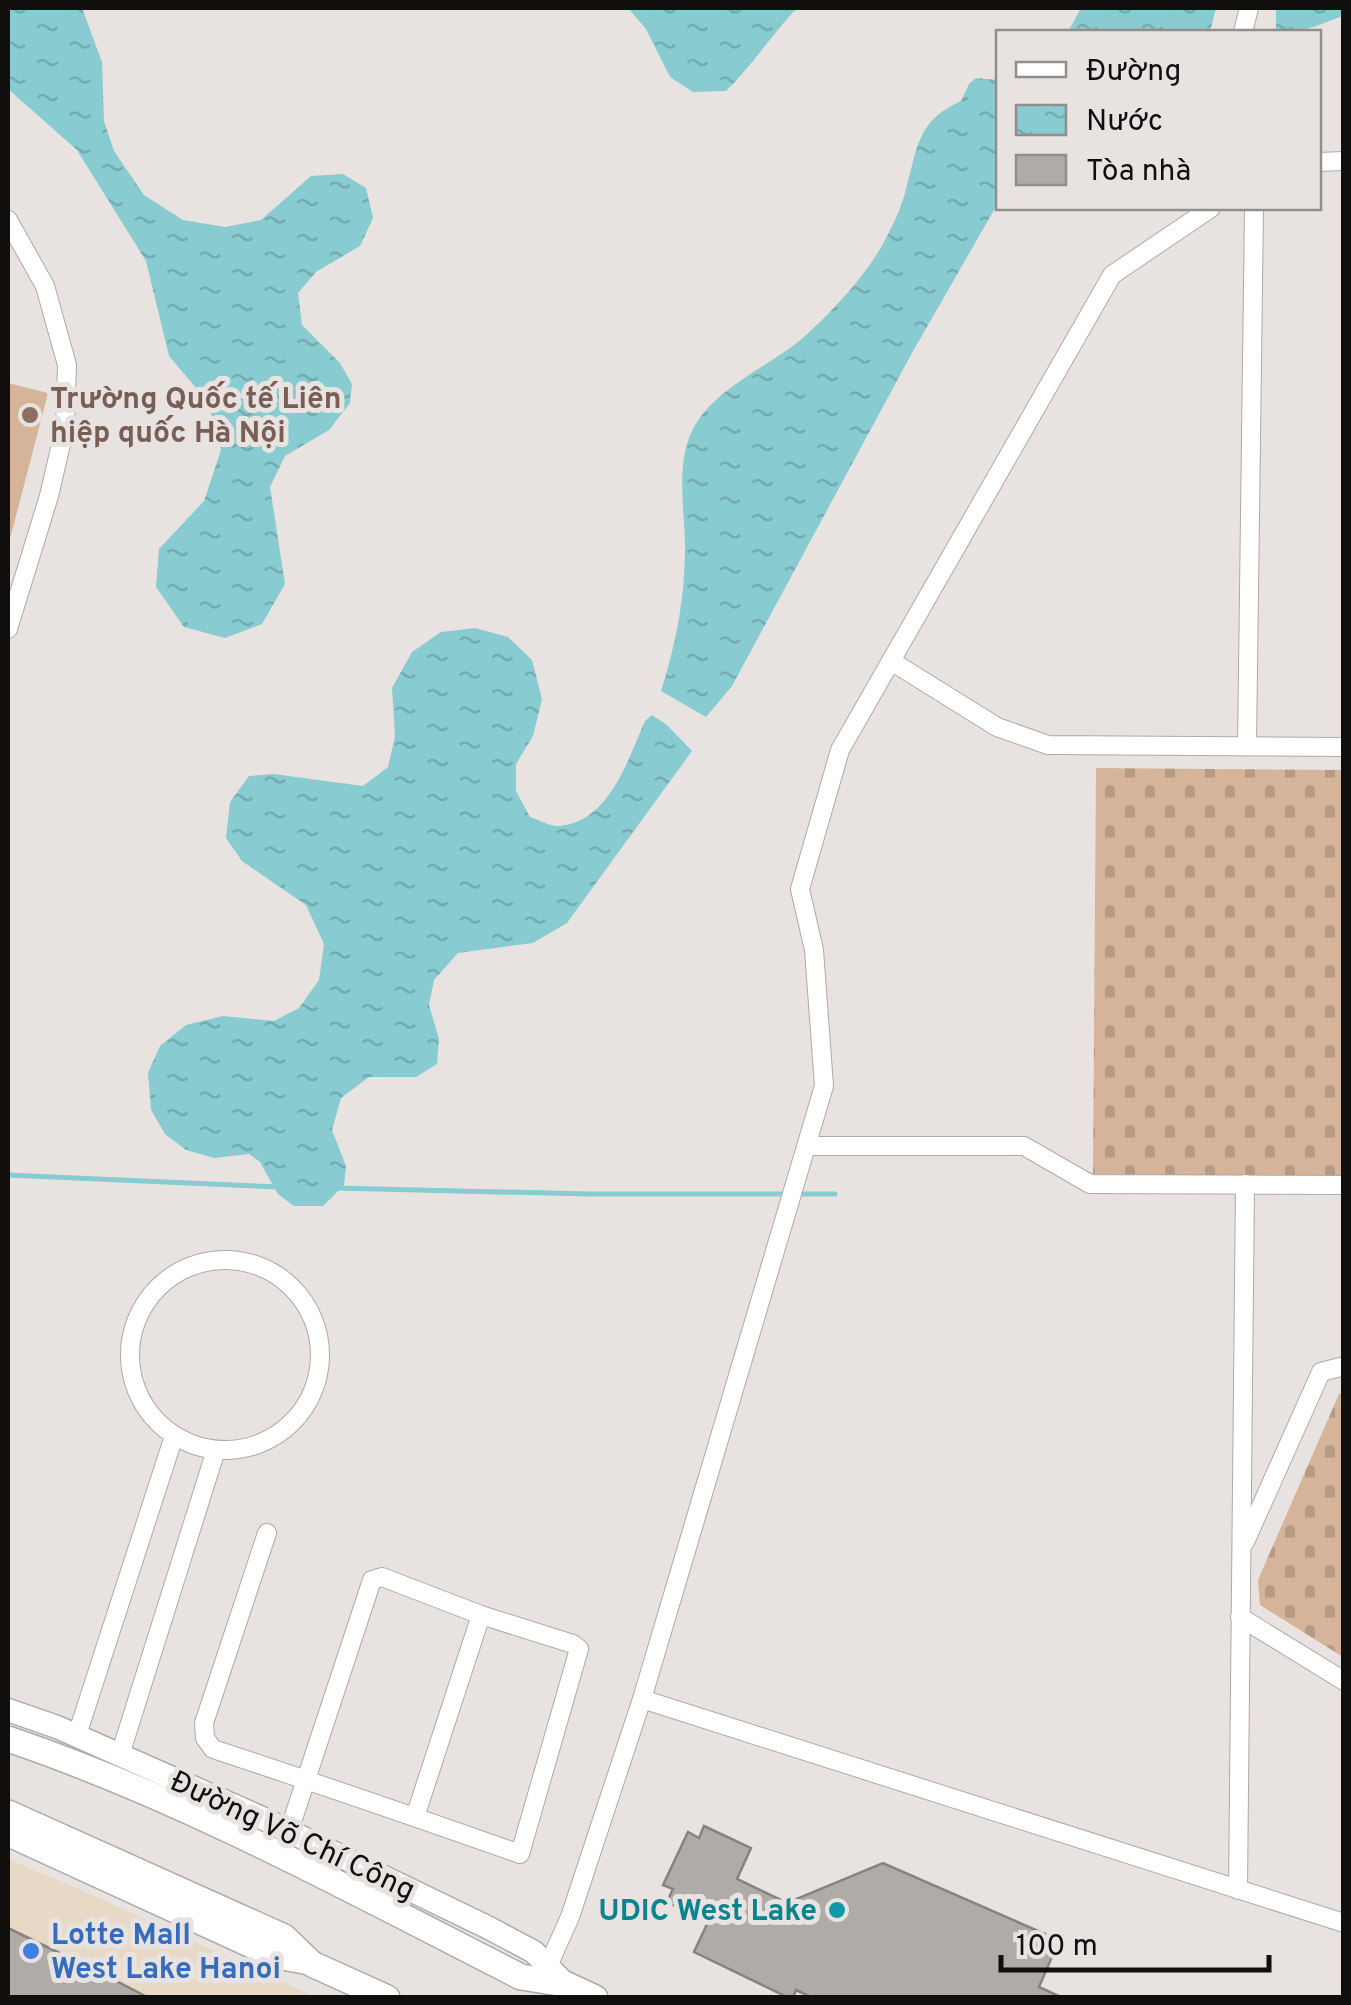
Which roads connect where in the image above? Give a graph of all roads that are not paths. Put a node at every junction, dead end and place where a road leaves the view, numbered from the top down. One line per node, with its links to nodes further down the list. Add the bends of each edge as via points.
1 (1204, 210): 5 (street, via 1112,275)
2 (1254, 210): 6 (street)
3 (8, 220): 4 (street, via 45,286 67,365 65,428 50,496)
4 (8, 628)
5 (891, 660): 6 (street, via 997,727 1048,744); 8 (street, via 840,750 800,889 814,950 824,1086)
6 (1247, 746): 7 (street)
7 (1344, 746)
8 (806, 1146): 9 (street, via 1024,1146 1090,1184); 19 (street)
9 (1244, 1184): 10 (street); 15 (street)
10 (1344, 1186)
11 (1344, 1366): 15 (street, via 1321,1372)
12 (174, 1436): 13 (street); 13 (street, via 147,1412 134,1384 134,1324 159,1287 197,1264 227,1259 259,1266 287,1282 308,1308 319,1339 319,1372 308,1403 287,1428 260,1445); 21 (street)
13 (216, 1450): 23 (street)
14 (267, 1533): 24 (street, via 204,1738 213,1750)
15 (1241, 1550): 17 (street)
16 (481, 1615): 24 (street, via 382,1577 372,1580); 26 (street); 26 (street, via 579,1649 520,1854)
17 (1240, 1617): 18 (street); 29 (street)
18 (1344, 1681)
19 (642, 1699): 29 (street); 32 (street)
20 (8, 1710): 21 (main road, Đường Võ Chí Công)
21 (76, 1735): 23 (main road, Đường Võ Chí Công)
22 (8, 1739): 32 (highway, Đường Võ Chí Công, via 252,1841 521,1976)
23 (120, 1755): 27 (main road, Đường Võ Chí Công)
24 (307, 1780): 26 (street); 27 (street)
25 (8, 1813): 31 (highway, via 284,1938)
26 (415, 1817)
27 (288, 1831): 32 (main road, Đường Võ Chí Công, via 534,1952)
28 (8, 1835): 31 (main road, via 274,1957)
29 (1238, 1890): 30 (street)
30 (1344, 1924)
31 (312, 1964): 33 (highway)
32 (556, 1975): 34 (highway, Đường Võ Chí Công)
33 (387, 1998)
34 (595, 1998)

